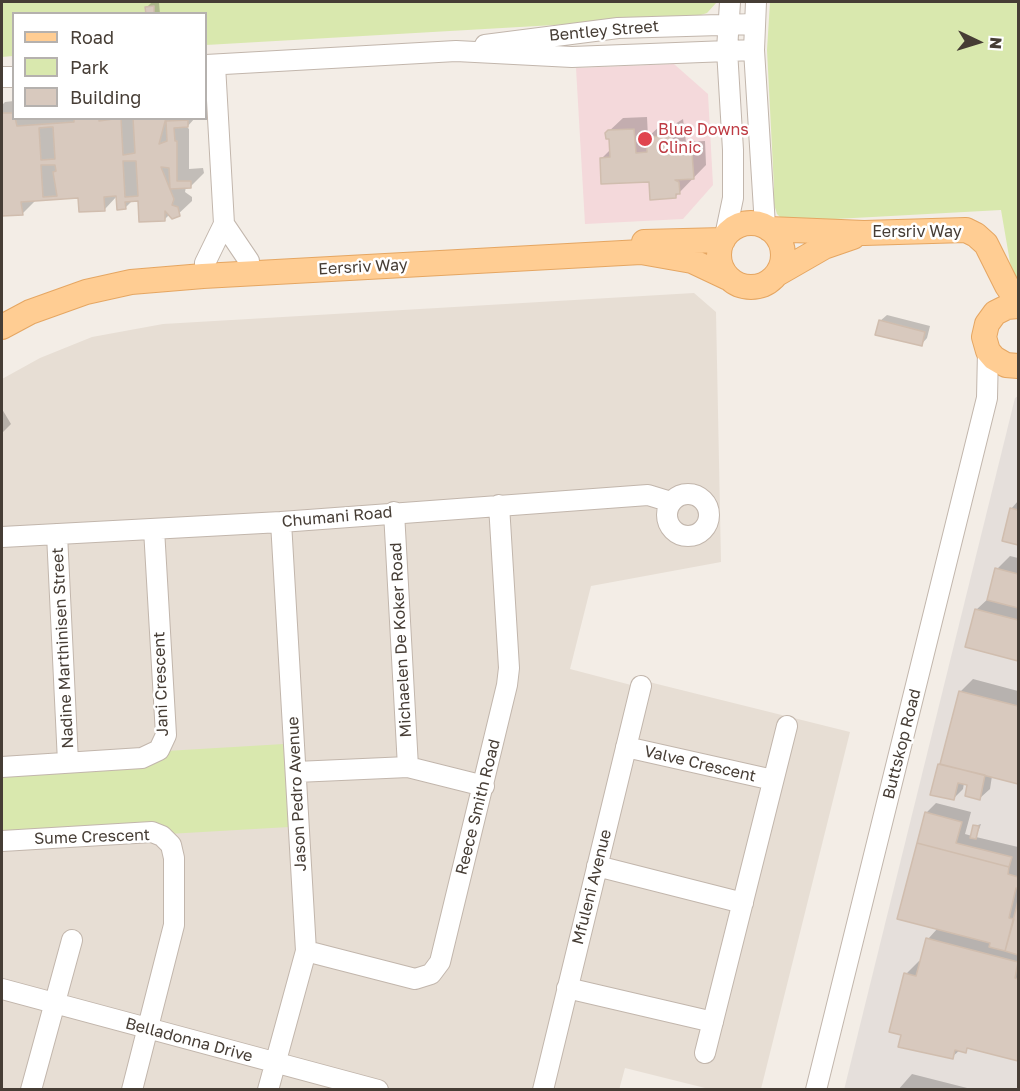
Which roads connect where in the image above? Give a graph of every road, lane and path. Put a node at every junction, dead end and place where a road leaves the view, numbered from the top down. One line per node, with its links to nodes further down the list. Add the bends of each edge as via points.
1 (730, 2): 3 (street)
2 (756, 2): 4 (street)
3 (729, 23): 4 (street, Bentley Street); 5 (street, Bentley Street); 6 (street)
4 (754, 24): 7 (street)
5 (570, 33): 8 (street, Bentley Street); 9 (street)
6 (727, 50): 7 (street, Bentley Street); 9 (street, Bentley Street); 14 (street, via 733,198)
7 (754, 50): 12 (street)
8 (456, 51): 9 (street, Bentley Street); 10 (street, Bentley Street)
9 (572, 57)
10 (210, 65): 11 (street)
11 (224, 224): 16 (street); 17 (street)
12 (767, 228): 13 (main road, Eersriv Way); 14 (main road, via 746,224 732,229); 18 (main road, via 782,249)
13 (864, 233): 15 (main road, Eersriv Way, via 966,230 986,244); 18 (main road, Eersriv Way, via 824,247)
14 (724, 238): 16 (main road, Eersriv Way); 19 (main road, via 720,262)
15 (994, 259): 20 (main road, Eersriv Way); 22 (main road)
16 (249, 261): 17 (main road, Eersriv Way)
17 (205, 263): 21 (main road, Eersriv Way, via 90,280)
18 (777, 274): 19 (main road, via 754,287 738,285)
19 (728, 278): 23 (main road, Eersriv Way, via 692,261 641,252 203,276 131,282 86,292 30,312)
20 (1018, 304): 22 (main road)
21 (2, 314)
22 (992, 316): 24 (main road, via 984,333)
23 (2, 327)
24 (988, 351): 25 (main road, via 998,361); 26 (street, Buttskop Road)
25 (1017, 366): 26 (street, Buttskop Road)
26 (987, 398): 60 (street, Buttskop Road)
27 (671, 502): 28 (street, Chumani Road, via 648,495)
28 (499, 505): 29 (street, Chumani Road); 42 (street, Reece Smith Road, via 509,668)
29 (394, 512): 30 (street, Chumani Road); 39 (street, Michaelen De Koker Road)
30 (281, 522): 31 (street, Chumani Road); 40 (street, Jason Pedro Avenue)
31 (154, 529): 32 (street, Chumani Road); 37 (street, Jani Crescent, via 164,743 142,758)
32 (57, 534): 33 (street, Chumani Road); 37 (street, Nadine Marthinisen Street)
33 (2, 537)
34 (641, 686): 36 (street, Mfuleni Avenue)
35 (787, 726): 41 (street, Valve Crescent)
36 (626, 747): 41 (street, Valve Crescent); 44 (street, Mfuleni Avenue)
37 (68, 762): 38 (street, Jani Crescent)
38 (2, 767)
39 (408, 767): 40 (street); 42 (street)
40 (296, 772): 47 (street, Jason Pedro Avenue)
41 (774, 780): 45 (street, Valve Crescent)
42 (484, 786): 47 (street, Reece Smith Road, via 440,962 431,974 423,978 405,977)
43 (2, 841): 52 (street, Sume Crescent, via 152,832 171,845 174,925)
44 (597, 866): 45 (street); 48 (street, Mfuleni Avenue)
45 (743, 903): 51 (street, Valve Crescent)
46 (72, 940): 50 (street)
47 (306, 951): 54 (street, Jason Pedro Avenue)
48 (567, 988): 51 (street); 59 (street, Mfuleni Avenue)
49 (2, 989): 50 (street, Belladonna Drive)
50 (54, 1003): 52 (street, Belladonna Drive); 55 (street)
51 (713, 1022): 53 (street, Valve Crescent)
52 (148, 1029): 54 (street, Belladonna Drive); 56 (street)
53 (705, 1053)
54 (275, 1063): 57 (street, Jason Pedro Avenue); 58 (street, Belladonna Drive)
55 (31, 1089)
56 (132, 1089)
57 (268, 1089)
58 (378, 1089)
59 (543, 1089)
60 (816, 1089)

